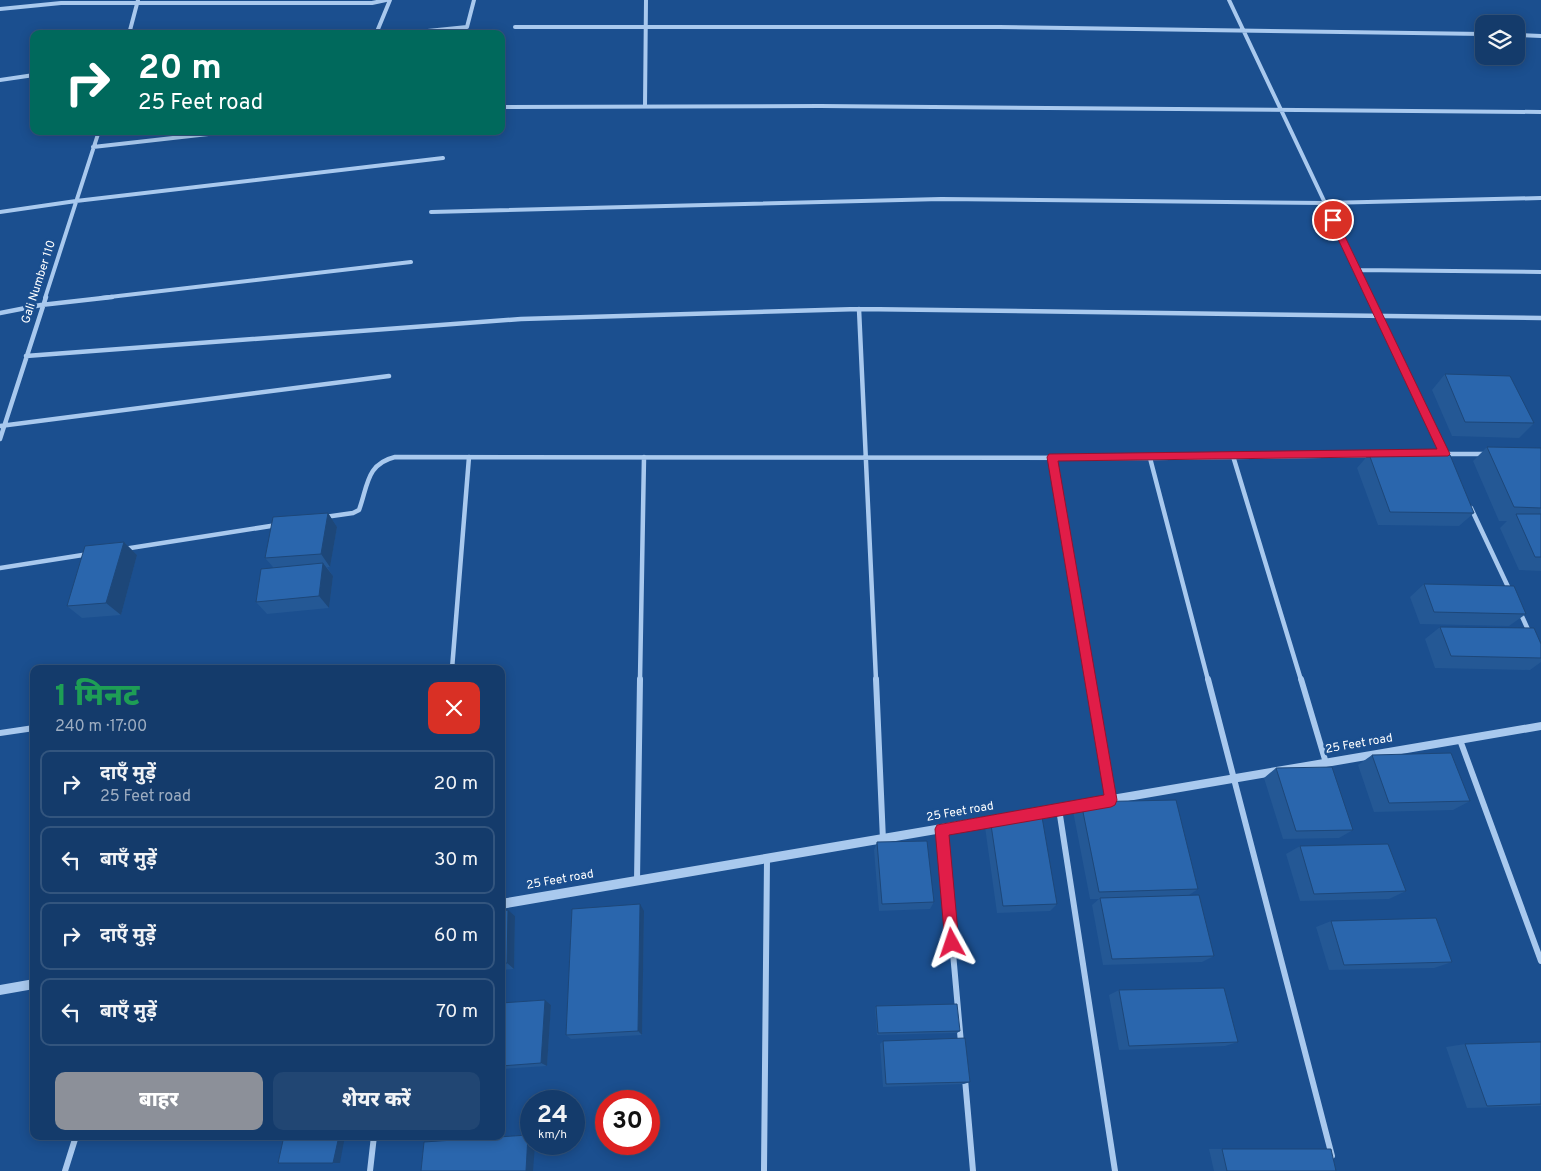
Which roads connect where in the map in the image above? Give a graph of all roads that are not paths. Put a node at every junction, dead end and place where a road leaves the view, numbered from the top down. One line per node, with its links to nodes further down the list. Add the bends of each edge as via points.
1 (388, 0): 5 (street, via 372,4); 11 (street)
2 (474, 0): 12 (street, via 467,26)
3 (646, 0): 7 (street)
4 (1229, 0): 9 (street)
5 (138, 1): 6 (street, via 52,3); 10 (street)
6 (0, 9)
7 (646, 25): 8 (street); 9 (street); 18 (street)
8 (515, 27)
9 (1243, 29): 13 (street); 20 (street)
10 (130, 30)
11 (377, 30)
12 (432, 30)
13 (1475, 34)
14 (1525, 35): 15 (street)
15 (1541, 36)
16 (30, 76): 17 (street)
17 (0, 80)
18 (645, 106): 19 (street); 20 (street)
19 (505, 107)
20 (1280, 109): 21 (street); 28 (street)
21 (1541, 112)
22 (97, 135): 24 (street, Gali Number 110)
23 (200, 135): 24 (street)
24 (93, 147): 27 (street, Gali Number 110)
25 (443, 158): 27 (street)
26 (1541, 198): 28 (street)
27 (76, 202): 29 (street); 34 (street, Gali Number 110)
28 (1325, 203): 30 (street, via 941,199); 32 (street)
29 (0, 212)
30 (431, 212)
31 (410, 262): 34 (street)
32 (1357, 270): 33 (street); 37 (street)
33 (1541, 272)
34 (41, 305): 36 (street); 39 (street, Gali Number 110)
35 (859, 309): 37 (street); 39 (street, via 521,319); 48 (street)
36 (0, 313)
37 (1378, 315): 38 (street); 43 (street)
38 (1541, 318)
39 (26, 356): 41 (street, Gali Number 110)
40 (389, 376): 41 (street)
41 (2, 426): 42 (street, Gali Number 110)
42 (0, 439)
43 (1444, 454): 44 (street); 45 (street); 51 (street)
44 (1493, 454)
45 (1233, 456): 50 (street); 66 (street)
46 (469, 457): 47 (street); 53 (street, via 384,458 372,468 359,510); 61 (street)
47 (644, 457): 48 (street); 73 (street)
48 (866, 457): 49 (street); 71 (street)
49 (1052, 457): 50 (street); 68 (street)
50 (1150, 458): 67 (street)
51 (1449, 462)
52 (1470, 506): 58 (street)
53 (317, 518)
54 (279, 524): 55 (street)
55 (115, 550)
56 (96, 553): 57 (street)
57 (0, 568)
58 (1512, 595)
59 (1516, 604): 60 (street)
60 (1533, 639)
61 (452, 665)
62 (1541, 726): 65 (street, 25 Feet road)
63 (30, 729): 64 (street)
64 (0, 734)
65 (1460, 740): 66 (street, 25 Feet road); 75 (street)
66 (1326, 763): 67 (street, 25 Feet road)
67 (1232, 780): 68 (street, 25 Feet road); 82 (street)
68 (1111, 800): 69 (street, 25 Feet road)
69 (1059, 809): 70 (street, 25 Feet road); 87 (street)
70 (942, 829): 71 (street, 25 Feet road); 78 (street)
71 (883, 840): 72 (street, 25 Feet road)
72 (768, 859): 73 (street, 25 Feet road); 85 (street)
73 (637, 881): 74 (street, 25 Feet road)
74 (505, 903)
75 (1541, 961)
76 (30, 985): 77 (street)
77 (0, 990)
78 (962, 1054)
79 (964, 1073): 86 (street)
80 (75, 1140): 83 (street)
81 (374, 1140): 84 (street)
82 (1333, 1162)
83 (65, 1171)
84 (370, 1171)
85 (764, 1171)
86 (974, 1171)
87 (1115, 1171)

